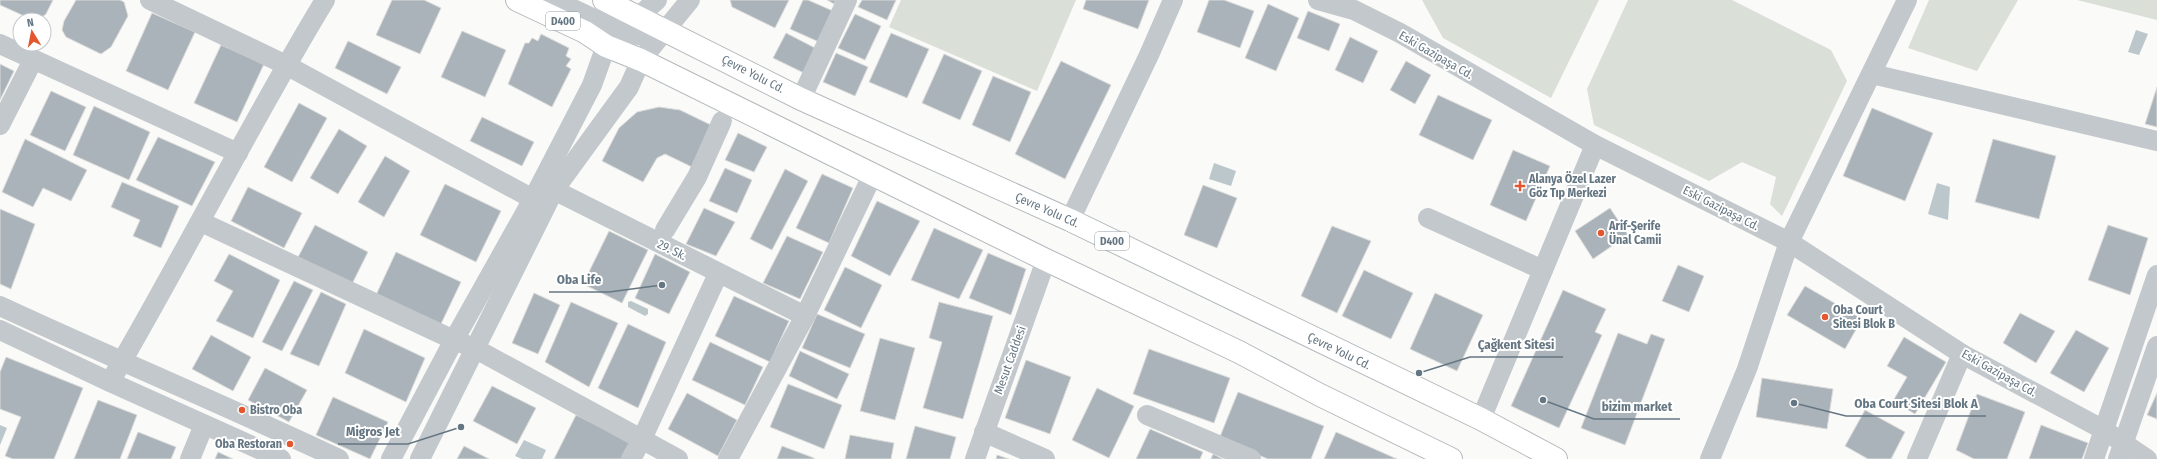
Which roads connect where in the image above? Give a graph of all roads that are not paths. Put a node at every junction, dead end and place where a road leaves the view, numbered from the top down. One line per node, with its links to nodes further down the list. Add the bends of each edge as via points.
1 (150, 0): 20 (street, 29. Sk.)
2 (326, 0): 20 (street)
3 (517, 0): 17 (highway, D400, via 585,32)
4 (554, 0): 15 (street)
5 (604, 0): 13 (highway, D400)
6 (657, 0): 13 (street)
7 (690, 0): 14 (street)
8 (847, 0): 22 (street)
9 (1173, 0): 31 (street)
10 (1318, 0): 12 (street, Eski Gazipaşa Cd.)
11 (1907, 0): 21 (street)
12 (1356, 5): 26 (street, Eski Gazipaşa Cd.)
13 (640, 17): 14 (highway, D400); 15 (street)
14 (665, 31): 15 (street, via 643,36); 19 (street); 22 (highway, Çevre Yolu Cd. / D400)
15 (622, 32): 17 (street); 19 (street)
16 (0, 44): 18 (street)
17 (606, 46): 19 (highway, D400); 29 (street, via 592,85)
18 (33, 60): 24 (street); 27 (street)
19 (641, 60): 28 (highway, D400); 29 (street, via 629,87)
20 (286, 65): 27 (street); 29 (street, 29. Sk.)
21 (1872, 74): 25 (street); 34 (street)
22 (801, 99): 31 (highway, Çevre Yolu Cd. / D400)
23 (722, 121): 33 (street, via 697,177)
24 (0, 126)
25 (2157, 141)
26 (1594, 145): 34 (street, Eski Gazipaşa Cd.); 36 (street)
27 (238, 153): 32 (street)
28 (872, 174): 35 (highway, D400); 40 (street)
29 (544, 194): 37 (street, 29. Sk.); 42 (street); 44 (street)
30 (1428, 218): 36 (street)
31 (1070, 220): 49 (highway, Çevre Yolu Cd. / D400)
32 (201, 222): 42 (street); 46 (street)
33 (665, 230)
34 (1789, 242): 45 (street, Eski Gazipaşa Cd.); 67 (street, via 1747,369)
35 (1046, 260): 51 (street, Mesut Caddesi); 65 (highway, D400, via 1239,352)
36 (1543, 270): 49 (street)
37 (718, 274): 40 (street, 29. Sk.); 52 (street)
38 (2157, 275): 53 (street)
39 (0, 306): 46 (street)
40 (805, 316): 61 (street)
41 (0, 330): 47 (street)
42 (454, 340): 44 (street); 57 (street)
43 (2157, 346): 53 (street)
44 (474, 348): 52 (street); 58 (street)
45 (1962, 354): 53 (street, Eski Gazipaşa Cd.); 68 (street)
46 (122, 362): 47 (street); 56 (street)
47 (110, 382): 50 (street)
48 (1146, 415): 64 (street)
49 (1481, 419): 66 (highway, Çevre Yolu Cd. / D400)
50 (204, 425): 54 (street); 55 (street)
51 (984, 432): 62 (street, Mesut Caddesi); 63 (street)
52 (642, 439): 59 (street); 60 (street)
53 (2115, 442): 69 (street); 70 (street, Eski Gazipaşa Cd.)
54 (190, 459)
55 (281, 459)
56 (339, 459)
57 (391, 459)
58 (420, 459)
59 (631, 459)
60 (678, 459)
61 (728, 459)
62 (975, 459)
63 (1045, 459)
64 (1251, 459)
65 (1451, 459)
66 (1556, 459)
67 (1710, 459)
68 (1917, 459)
69 (2094, 459)
70 (2147, 459)

